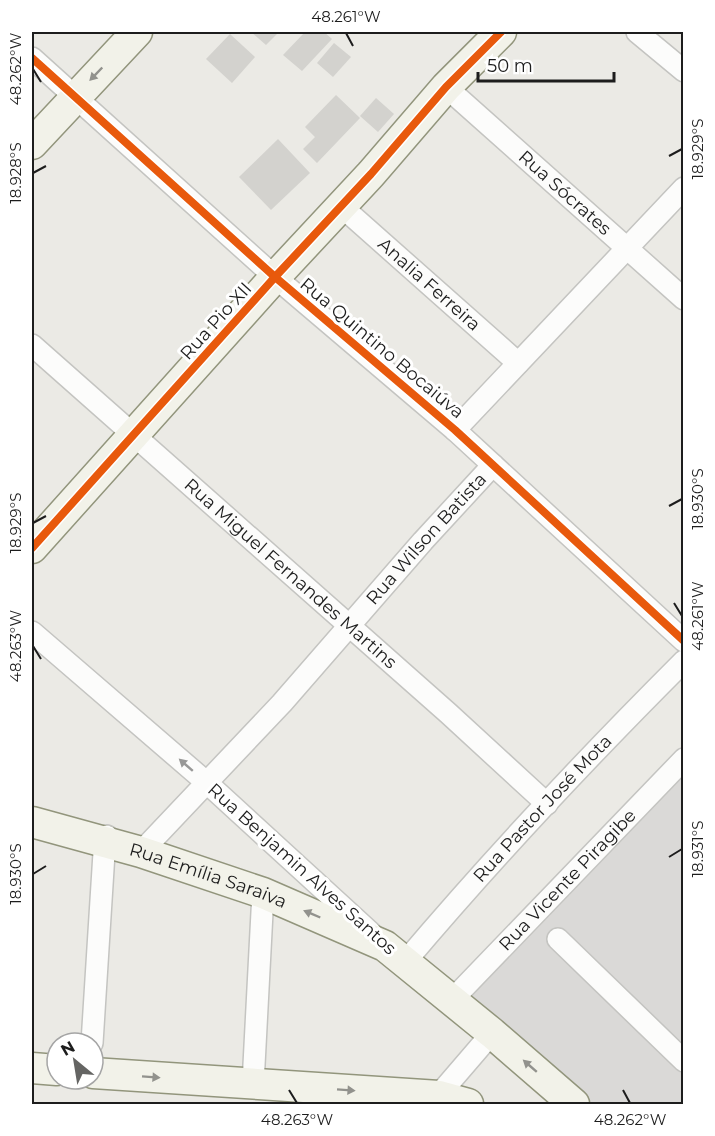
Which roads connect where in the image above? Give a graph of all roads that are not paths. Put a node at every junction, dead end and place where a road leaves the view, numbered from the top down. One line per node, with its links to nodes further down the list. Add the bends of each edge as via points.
1 (137, 32): 7 (main road, one-way to 7)
2 (501, 32): 6 (main road, Rua Pio XII)
3 (637, 32): 5 (street)
4 (32, 58): 7 (street, Rua Quintino Bocaiúva)
5 (684, 71)
6 (446, 87): 10 (main road, Rua Pio XII); 11 (street, Rua Sócrates)
7 (75, 96): 8 (main road); 12 (street, Rua Quintino Bocaiúva)
8 (32, 144)
9 (684, 188): 11 (street)
10 (341, 206): 12 (main road, Rua Pio XII); 15 (street, Analia Ferreira)
11 (628, 249): 13 (street, Rua Sócrates); 15 (street)
12 (275, 277): 16 (street, Rua Quintino Bocaiúva); 17 (main road, Rua Pio XII)
13 (684, 299)
14 (32, 345): 17 (street, Rua Miguel Fernandes Martins)
15 (518, 363): 16 (street)
16 (455, 430): 18 (street, Rua Quintino Bocaiúva)
17 (134, 435): 19 (main road, Rua Pio XII); 20 (street, Rua Miguel Fernandes Martins)
18 (493, 465): 20 (street, Rua Wilson Batista); 22 (street, Rua Quintino Bocaiúva)
19 (32, 548)
20 (350, 627): 25 (street, Rua Wilson Batista); 26 (street, Rua Miguel Fernandes Martins)
21 (32, 632): 25 (street, Rua Benjamin Alves Santos, one-way to 21)
22 (684, 641)
23 (684, 662): 26 (street, Rua Pastor José Mota, via 620,724)
24 (684, 759): 34 (street, Rua Vicente Piragibe)
25 (206, 782): 30 (street, Rua Wilson Batista); 33 (street, Rua Benjamin Alves Santos)
26 (547, 804): 33 (street, Rua Pastor José Mota)
27 (32, 809): 29 (street, Rua Emília Saraiva)
28 (32, 822): 29 (main road, Rua Emília Saraiva)
29 (106, 839): 30 (main road, Rua Emília Saraiva); 35 (street)
30 (141, 852): 31 (main road, Rua Emília Saraiva)
31 (264, 893): 33 (main road, Rua Emília Saraiva, one-way to 31); 39 (street)
32 (558, 939): 37 (street)
33 (395, 954): 34 (main road, Rua Benjamin Alves Santos)
34 (451, 1001): 36 (main road, Rua Benjamin Alves Santos)
35 (93, 1031)
36 (492, 1033): 40 (street); 42 (main road, Rua Benjamin Alves Santos, one-way to 36)
37 (684, 1061)
38 (105, 1074): 39 (main road, one-way to 39)
39 (253, 1084): 40 (main road, one-way to 40)
40 (435, 1100): 41 (main road)
41 (468, 1104)
42 (574, 1104)

